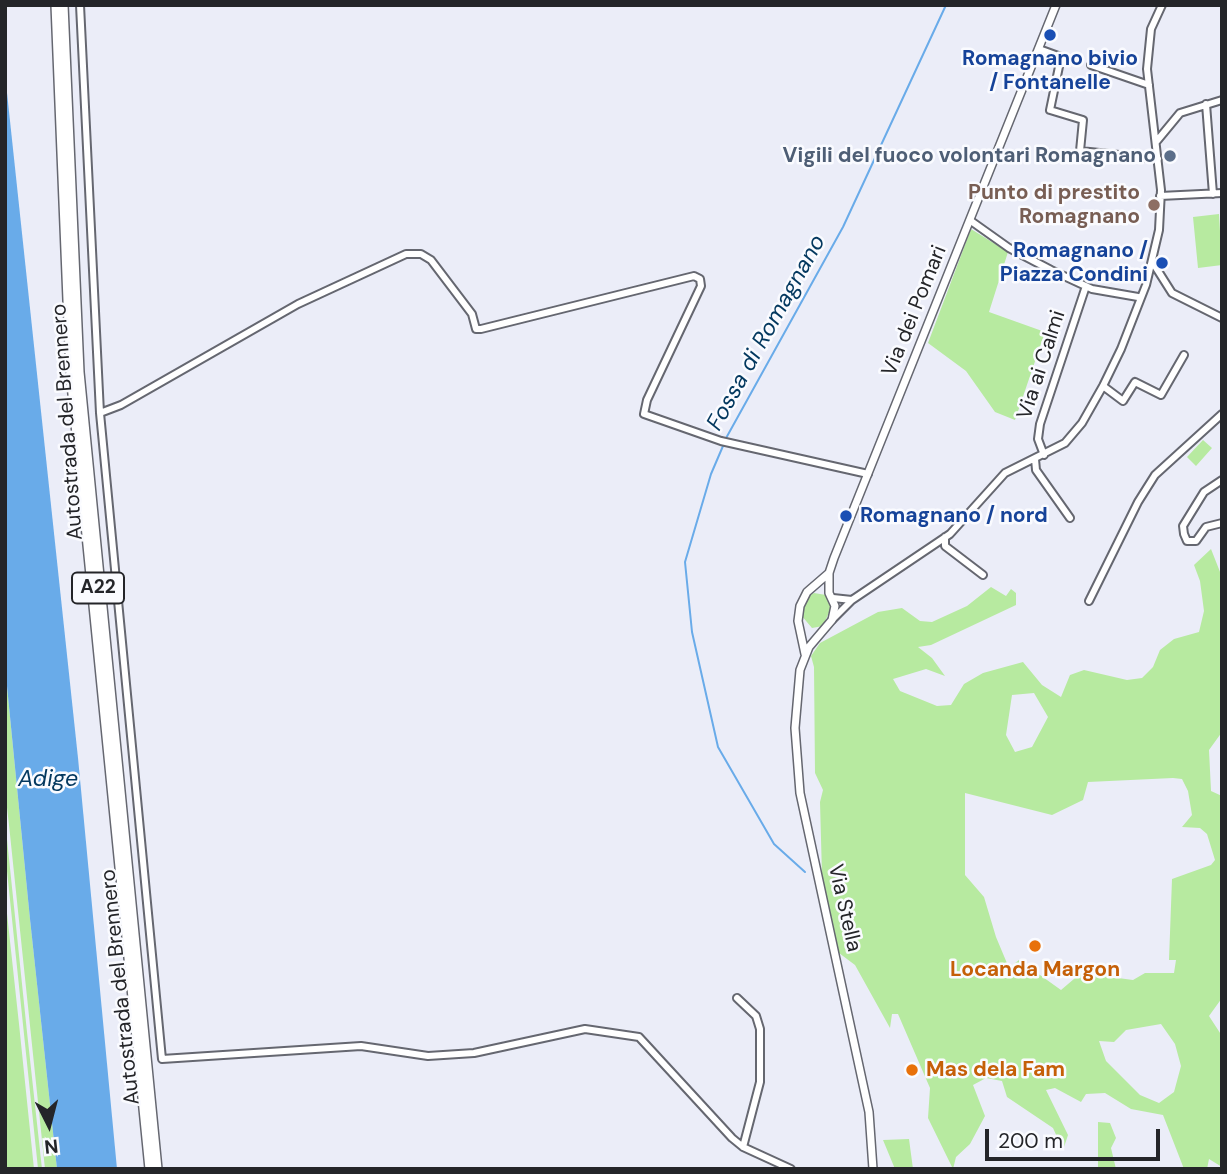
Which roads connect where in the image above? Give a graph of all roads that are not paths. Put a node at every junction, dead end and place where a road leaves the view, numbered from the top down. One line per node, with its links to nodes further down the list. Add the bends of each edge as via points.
1 (56, 5): 44 (highway, Autostrada del Brennero / A22, via 71,374)
2 (63, 5): 45 (highway, Autostrada del Brennero / A22, via 79,372)
3 (80, 5): 23 (street)
4 (1056, 5): 6 (main road, Via dei Pomari)
5 (1161, 5): 8 (street, via 1148,48)
6 (1039, 49): 12 (street, via 1061,57 1050,110 1083,120 1080,151); 16 (main road, Via dei Pomari)
7 (1091, 65): 8 (street)
8 (1149, 85): 11 (street)
9 (1222, 100): 10 (street)
10 (1206, 104): 11 (street, via 1180,113); 14 (street)
11 (1156, 142): 12 (street)
12 (1158, 159): 15 (street)
13 (1222, 193): 14 (street)
14 (1213, 194): 15 (street)
15 (1160, 196): 17 (street)
16 (971, 221): 18 (street, via 1025,258); 27 (main road, Via dei Pomari)
17 (1153, 263): 19 (street); 20 (street, via 1172,293)
18 (1086, 286): 19 (street); 25 (street, Via ai Calmi, via 1040,424 1038,439)
19 (1138, 298): 22 (street)
20 (1222, 317)
21 (1184, 355): 22 (street, via 1161,395 1135,382 1123,401)
22 (1103, 386): 25 (street, via 1075,432)
23 (100, 413): 27 (street, via 298,304 405,254 421,254 431,260 472,314 476,329 694,276 701,279 644,414 720,441); 43 (street, via 162,1059 361,1046 428,1056 474,1053 585,1030 639,1037)
24 (1222, 414): 37 (street, via 1155,475)
25 (1044, 456): 26 (street)
26 (1035, 459): 29 (street, via 1036,470); 31 (street, via 1005,473)
27 (868, 474): 32 (main road, Via dei Pomari)
28 (1222, 480): 30 (street, via 1204,492 1183,526 1184,534 1187,541 1196,541 1206,527)
29 (1070, 518)
30 (1222, 523)
31 (945, 537): 33 (street, via 945,546); 36 (street)
32 (829, 573): 34 (main road, Via dei Pomari); 35 (main road, Via dei Pomari)
33 (983, 575)
34 (813, 589): 35 (main road); 39 (main road, Via dei Pomari, via 803,596 797,621)
35 (831, 596): 36 (street); 38 (main road, Via dei Pomari, via 835,606)
36 (852, 600): 38 (street)
37 (1089, 601)
38 (832, 620): 40 (main road)
39 (800, 627): 40 (main road); 41 (main road, Via Stella)
40 (822, 632): 41 (main road, Via Stella)
41 (805, 654): 47 (main road, Via Stella, via 795,728 800,793 869,1112)
42 (737, 998): 43 (street, via 756,1016 760,1029 760,1082)
43 (743, 1147): 46 (street)
44 (150, 1169)
45 (157, 1169)
46 (790, 1169)
47 (873, 1169)

